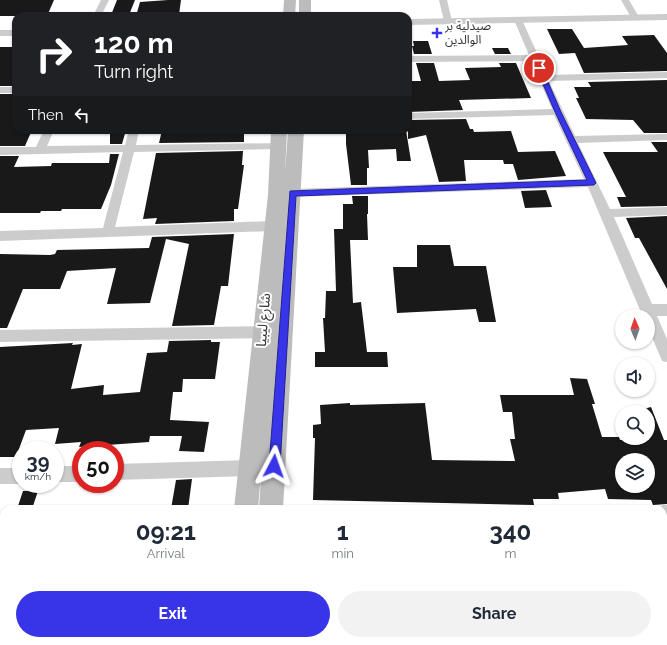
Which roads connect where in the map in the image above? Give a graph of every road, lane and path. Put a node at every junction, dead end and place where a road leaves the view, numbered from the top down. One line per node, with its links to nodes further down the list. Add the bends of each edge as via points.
1 (105, 0): 6 (street)
2 (290, 0): 7 (main road)
3 (305, 0): 8 (main road)
4 (443, 0): 12 (street)
5 (625, 0): 9 (street)
6 (99, 12)
7 (289, 12)
8 (304, 12)
9 (635, 17): 10 (street); 11 (street)
10 (667, 17)
11 (518, 20): 12 (street); 16 (street)
12 (448, 21): 13 (street)
13 (412, 22)
14 (0, 33): 15 (street)
15 (12, 33)
16 (534, 58): 17 (street); 19 (street)
17 (412, 59)
18 (667, 75): 19 (street)
19 (544, 78): 22 (street)
20 (0, 90): 21 (street)
21 (12, 90)
22 (558, 112): 23 (street); 29 (street)
23 (412, 116)
24 (47, 134): 31 (street)
25 (133, 134): 30 (street)
26 (296, 134): 34 (main road, شارع ليبيا)
27 (667, 137): 29 (street)
28 (279, 138): 30 (street); 37 (main road, شارع ليبيا)
29 (572, 140): 33 (street)
30 (129, 149): 31 (street); 38 (street)
31 (40, 150): 32 (street)
32 (0, 152)
33 (592, 183): 34 (street); 36 (street)
34 (292, 193): 40 (main road, شارع ليبيا)
35 (667, 211): 36 (street)
36 (606, 213): 41 (street)
37 (272, 226): 38 (street); 40 (main road, شارع ليبيا)
38 (108, 232): 39 (street)
39 (0, 236)
40 (279, 255): 45 (main road, شارع ليبيا); 46 (main road, شارع ليبيا)
41 (647, 309)
42 (655, 310): 43 (street)
43 (667, 310)
44 (655, 328): 48 (street)
45 (262, 332): 46 (street); 47 (street); 49 (main road, شارع ليبيا)
46 (283, 332): 54 (main road, شارع ليبيا)
47 (0, 336)
48 (667, 356)
49 (251, 468): 50 (street); 53 (main road, شارع ليبيا)
50 (124, 472)
51 (0, 476): 52 (street)
52 (12, 476)
53 (246, 505)
54 (271, 505)

